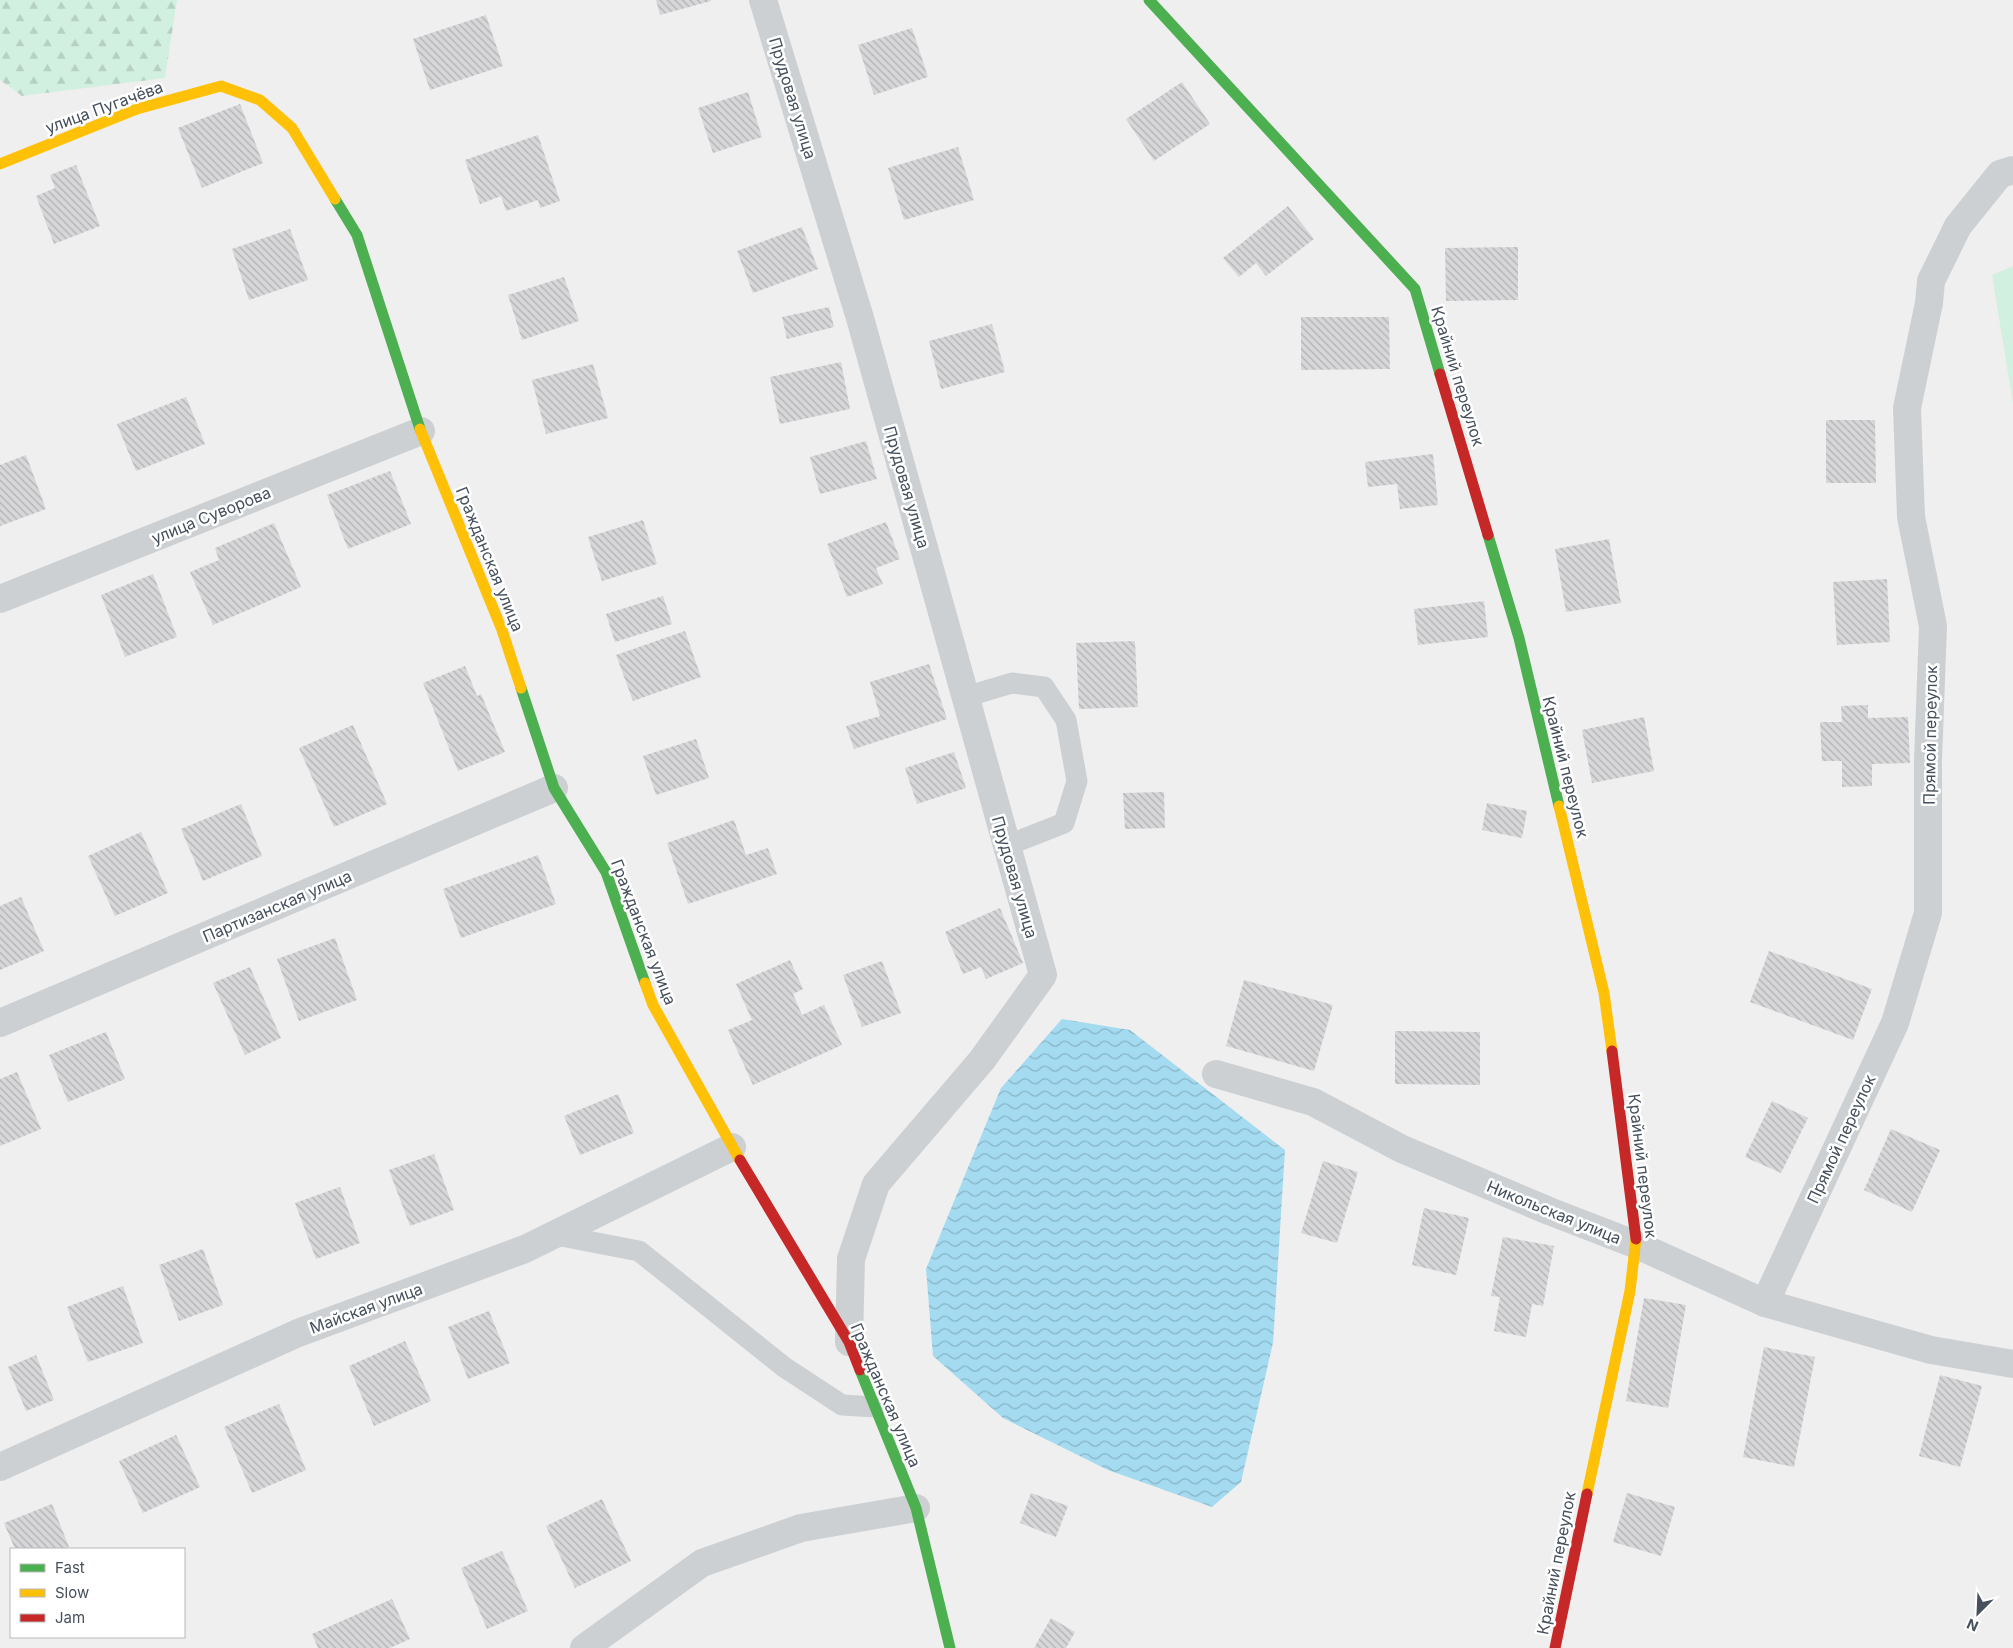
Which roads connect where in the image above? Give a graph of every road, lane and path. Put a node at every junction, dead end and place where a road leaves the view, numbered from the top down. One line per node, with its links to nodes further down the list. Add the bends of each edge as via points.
1 (763, 0): 8 (street, Прудовая улица, via 860,318)
2 (1149, 0): 15 (street, Крайний переулок, via 1415,289 1518,638 1604,993)
3 (221, 86): 4 (street, улица Пугачёва, via 138,109); 6 (street, Гражданская улица, via 260,100 292,128 357,235)
4 (0, 164)
5 (2013, 170): 16 (street, Прямой переулок, via 2000,174 1958,226 1931,281 1907,408 1911,517 1933,626 1928,760 1928,913 1895,1023)
6 (421, 431): 7 (street, улица Суворова); 9 (street, Гражданская улица, via 502,630)
7 (0, 599)
8 (965, 697): 10 (street, Прудовая улица); 10 (lane, via 1012,683 1044,687 1066,720 1077,781 1064,823)
9 (554, 788): 11 (street, Партизанская улица); 13 (street, Гражданская улица, via 606,872 653,1005)
10 (1006, 846): 17 (street, Прудовая улица, via 1043,975 982,1060 876,1184 851,1259)
11 (0, 1023)
12 (1216, 1074): 15 (street, Никольская улица, via 1313,1102 1402,1149)
13 (732, 1147): 14 (street, Майская улица); 17 (street, Гражданская улица)
14 (556, 1235): 19 (lane, via 639,1251 784,1366 833,1400 842,1405); 20 (street, Майская улица, via 298,1333)
15 (1637, 1245): 16 (street, Никольская улица); 24 (street, Крайний переулок)
16 (1764, 1303): 18 (street, Никольская улица, via 1931,1350)
17 (849, 1342): 19 (street, Гражданская улица)
18 (2013, 1364)
19 (875, 1407): 21 (street, Гражданская улица)
20 (0, 1467)
21 (916, 1508): 22 (street, via 801,1528 702,1564); 23 (street, Гражданская улица)
22 (584, 1648)
23 (950, 1648)
24 (1555, 1648)

